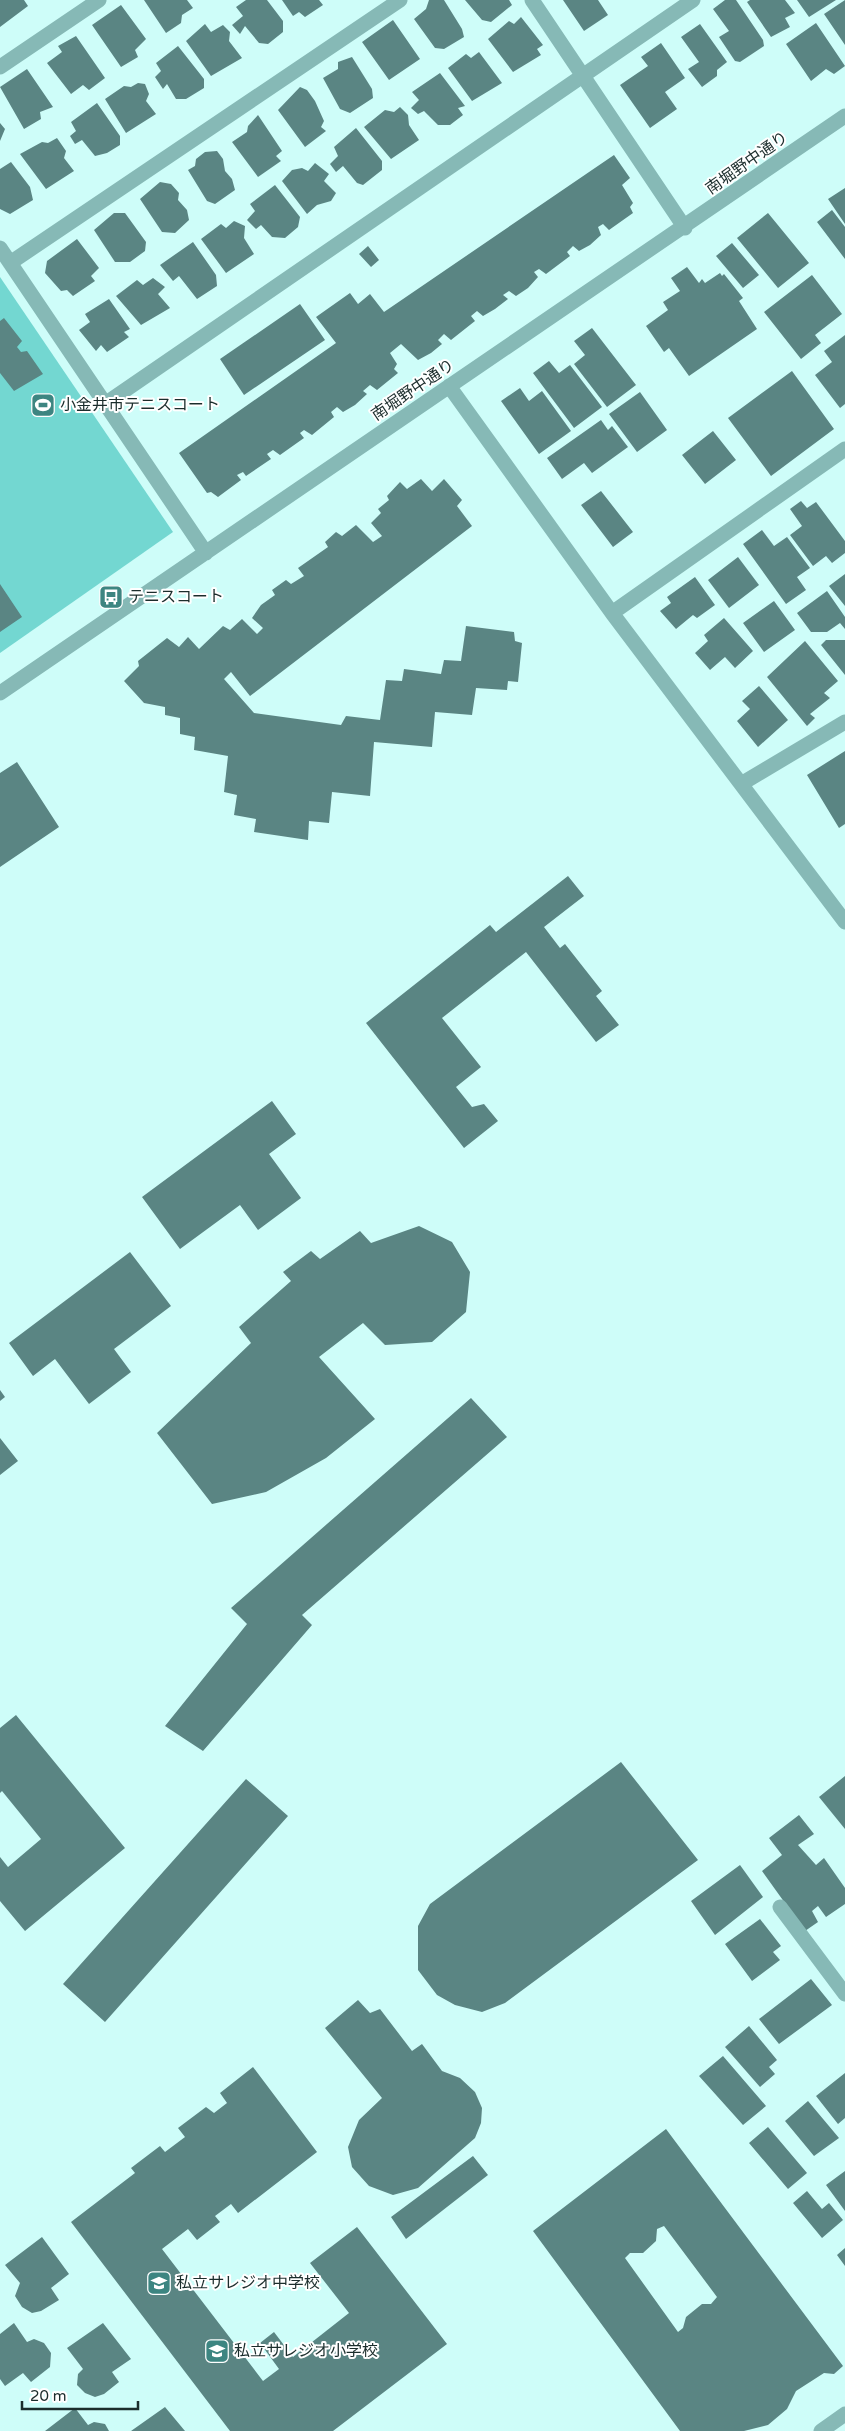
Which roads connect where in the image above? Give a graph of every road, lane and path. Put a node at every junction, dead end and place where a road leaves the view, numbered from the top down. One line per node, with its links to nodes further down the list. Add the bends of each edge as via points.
1 (99, 0): 5 (street)
2 (400, 0): 10 (street)
3 (532, 0): 6 (street)
4 (693, 0): 6 (street)
5 (0, 67)
6 (583, 76): 8 (street); 12 (street)
7 (845, 116): 8 (street, 南堀野中通り)
8 (684, 228): 11 (street, 南堀野中通り)
9 (0, 248): 10 (street)
10 (10, 263): 12 (street)
11 (449, 386): 14 (street, 南堀野中通り); 15 (street)
12 (105, 404): 14 (street)
13 (845, 449): 15 (street)
14 (206, 553): 16 (street, 南堀野中通り)
15 (612, 614): 18 (street)
16 (0, 693)
17 (845, 722): 18 (street)
18 (741, 784): 19 (street)
19 (845, 922)
20 (780, 1907): 21 (street)
21 (845, 1994)
22 (845, 2414): 23 (street)
23 (821, 2431)

